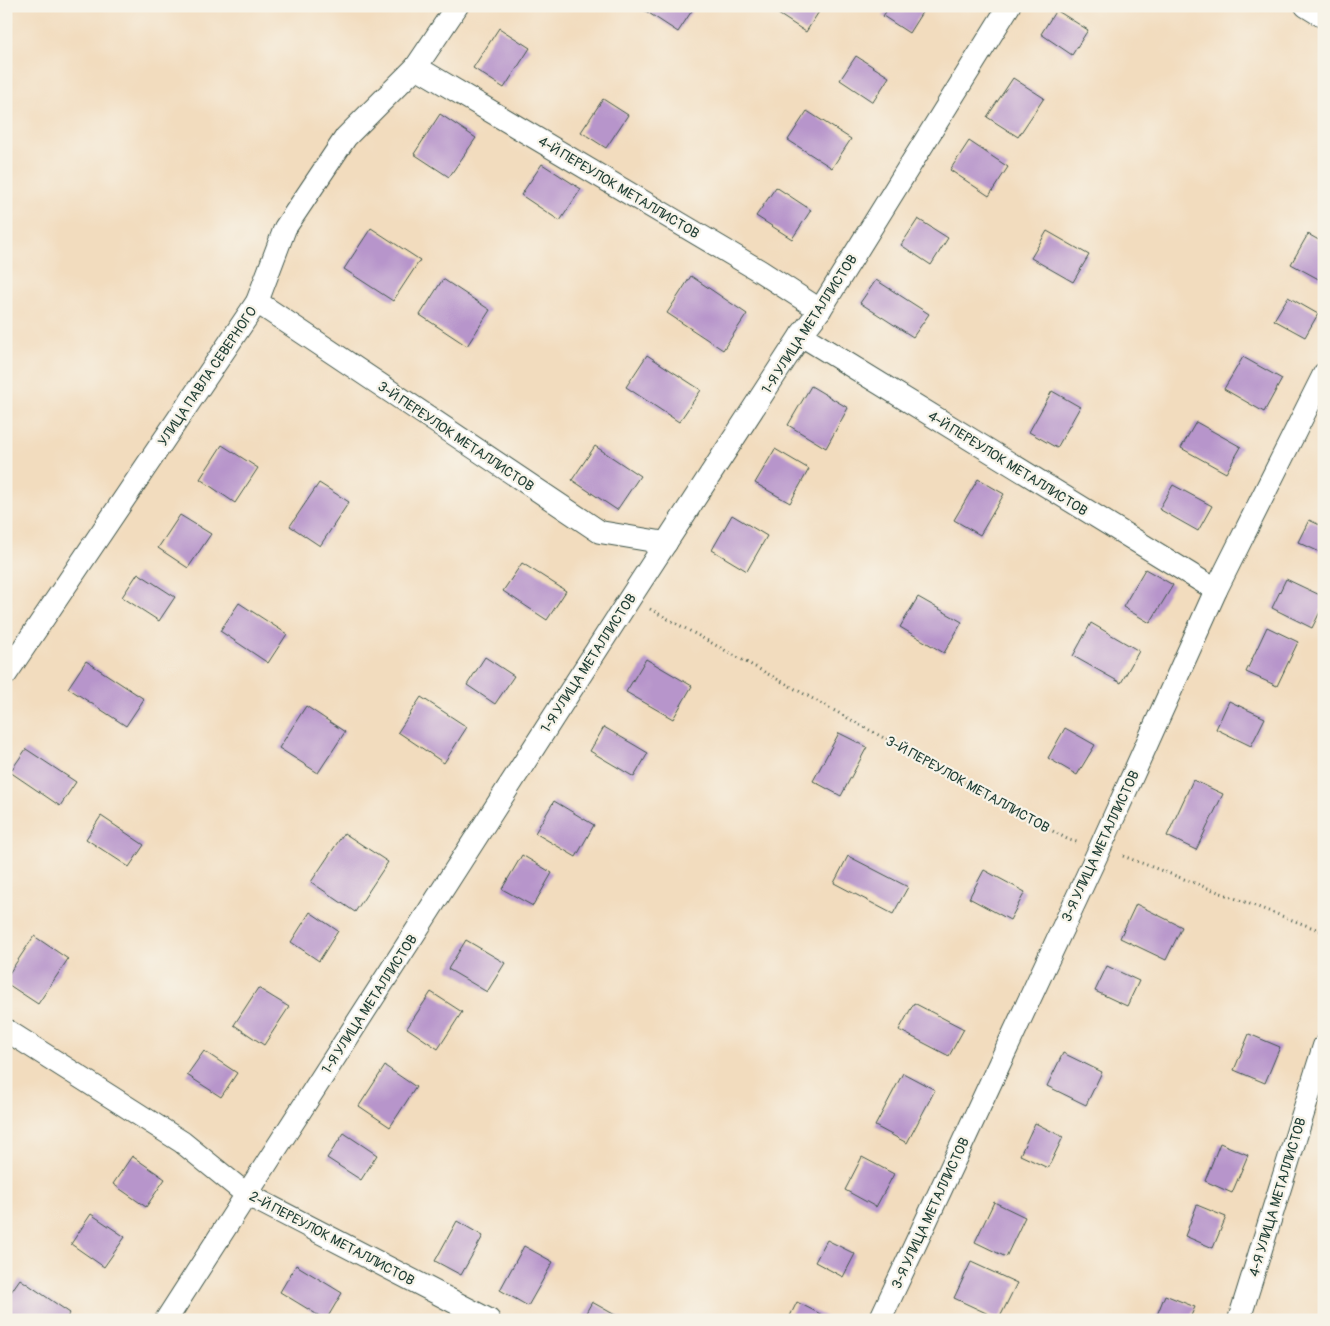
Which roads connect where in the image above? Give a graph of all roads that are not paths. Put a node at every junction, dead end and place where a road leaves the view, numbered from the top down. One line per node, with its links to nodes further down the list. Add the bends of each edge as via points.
1 (457, 6): 5 (street, УЛИЦА ПАВЛА СЕВЕРНОГО)
2 (1009, 6): 7 (street, 1-Я УЛИЦА МЕТАЛЛИСТОВ)
3 (1306, 6): 4 (street)
4 (1324, 17)
5 (416, 67): 6 (street, УЛИЦА ПАВЛА СЕВЕРНОГО, via 346,137 285,228); 7 (street, 4-Й ПЕРЕУЛОК МЕТАЛЛИСТОВ)
6 (257, 302): 10 (street, 3-Й ПЕРЕУЛОК МЕТАЛЛИСТОВ, via 600,532); 12 (street, УЛИЦА ПАВЛА СЕВЕРНОГО)
7 (820, 310): 8 (street, 1-Я УЛИЦА МЕТАЛЛИСТОВ)
8 (800, 335): 10 (street, 1-Я УЛИЦА МЕТАЛЛИСТОВ); 11 (street, 4-Й ПЕРЕУЛОК МЕТАЛЛИСТОВ)
9 (1324, 374): 11 (street, 3-Я УЛИЦА МЕТАЛЛИСТОВ)
10 (666, 543): 15 (street, 1-Я УЛИЦА МЕТАЛЛИСТОВ)
11 (1216, 590): 18 (street, 3-Я УЛИЦА МЕТАЛЛИСТОВ)
12 (6, 674)
13 (6, 1030): 15 (street, 2-Й ПЕРЕУЛОК МЕТАЛЛИСТОВ, via 182,1142)
14 (1324, 1046): 19 (street, 4-Я УЛИЦА МЕТАЛЛИСТОВ)
15 (246, 1194): 16 (street, 1-Я УЛИЦА МЕТАЛЛИСТОВ); 17 (street, 2-Й ПЕРЕУЛОК МЕТАЛЛИСТОВ)
16 (166, 1320)
17 (489, 1320)
18 (880, 1320)
19 (1239, 1320)

